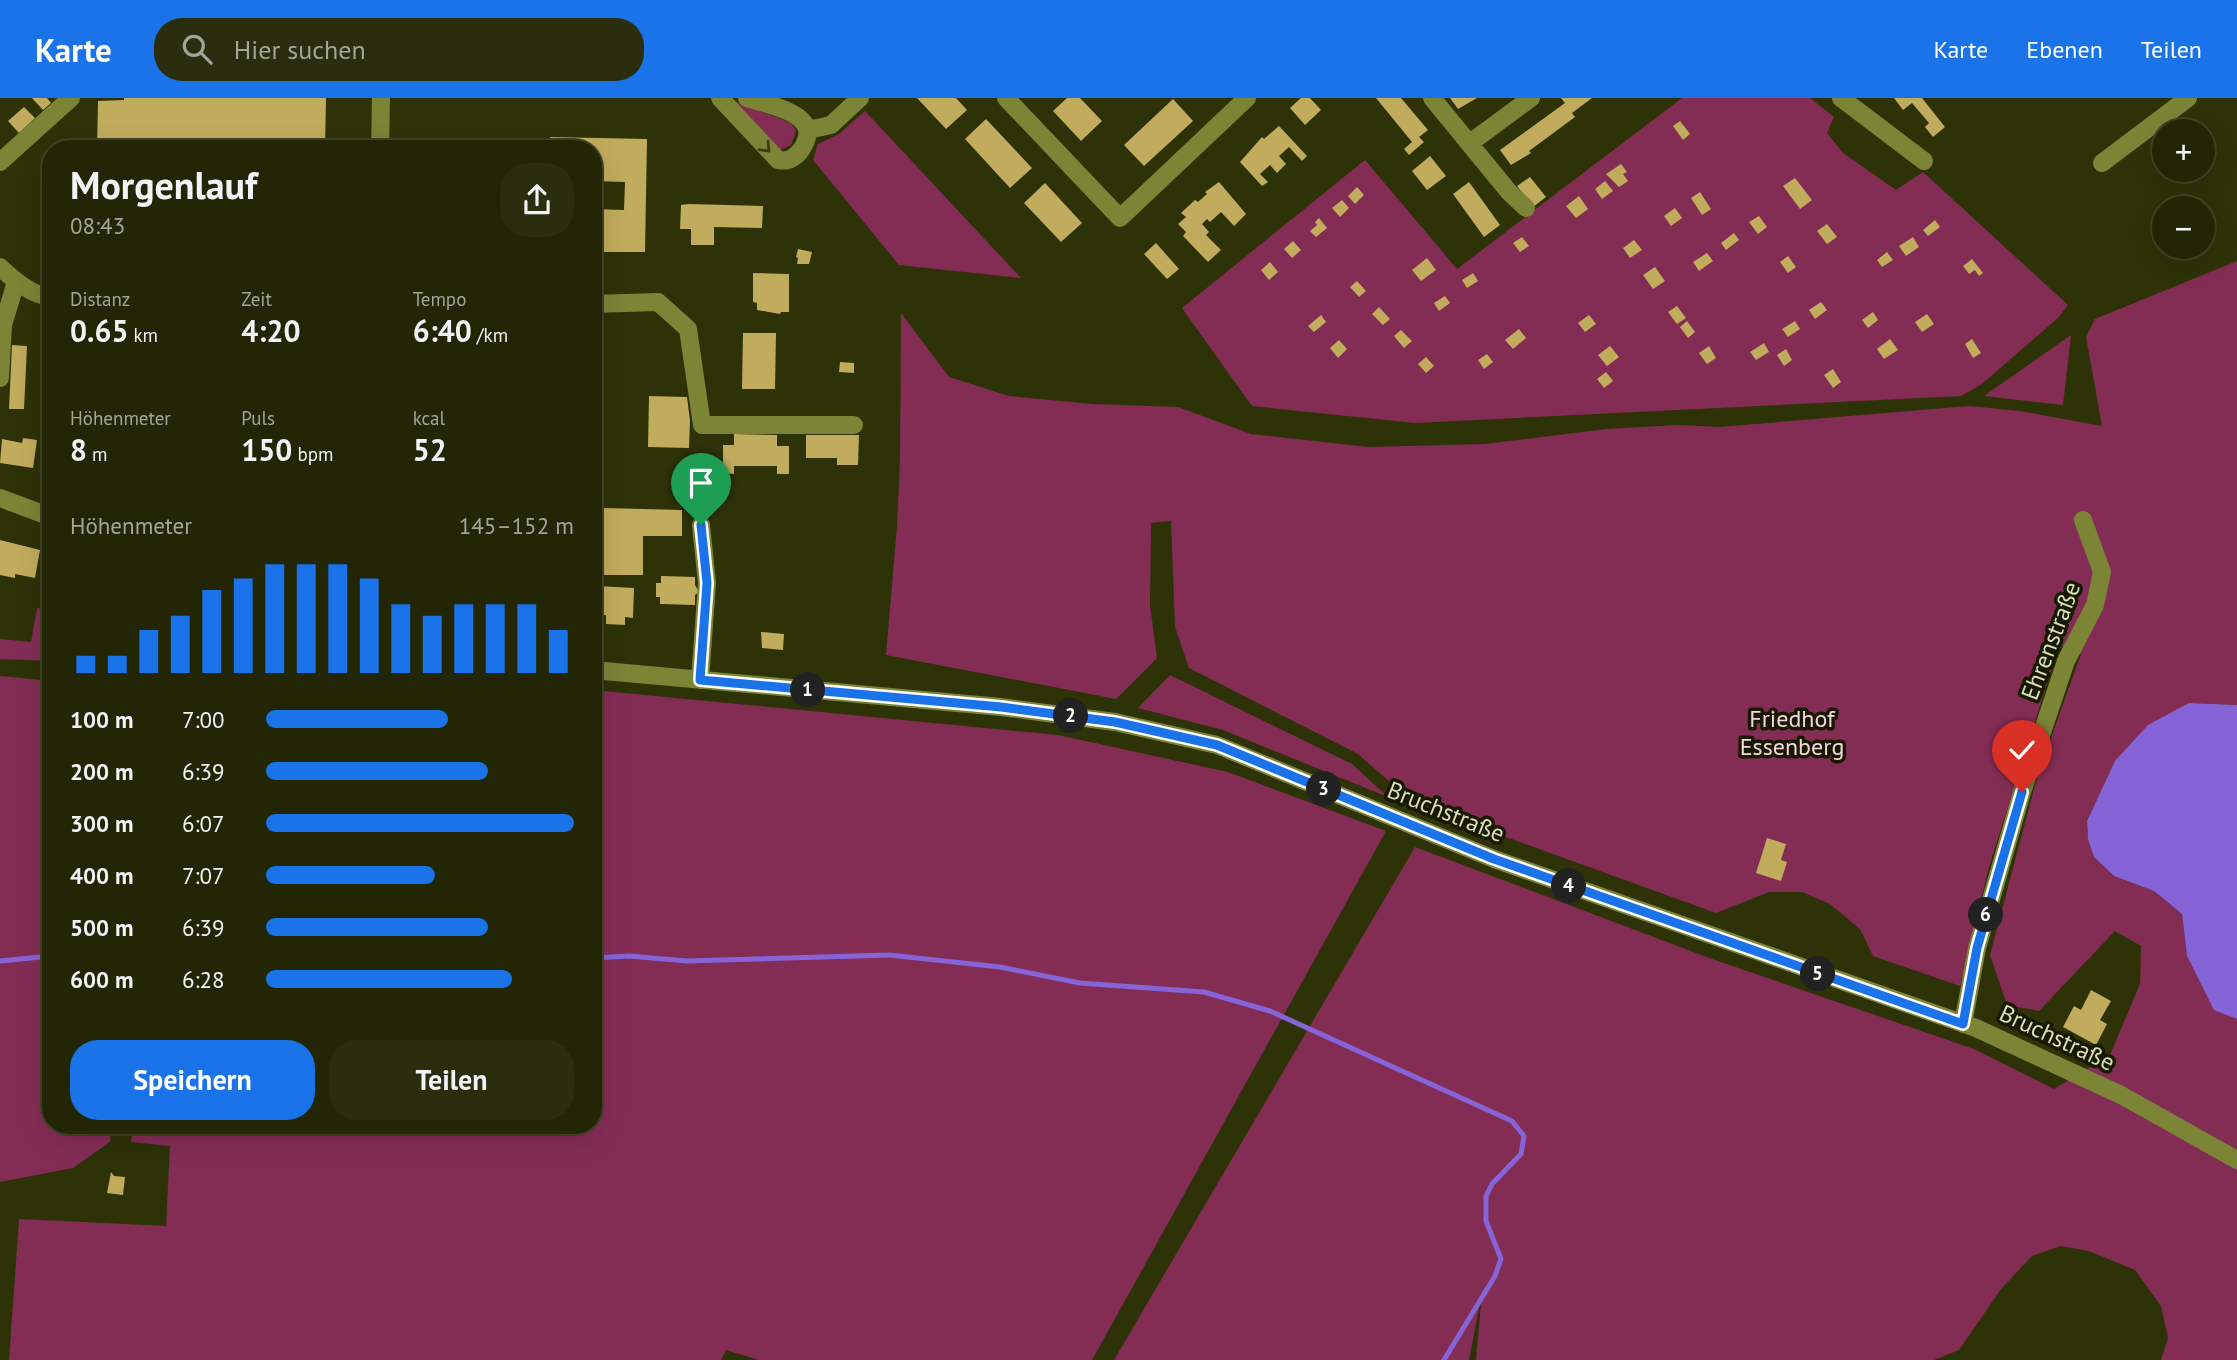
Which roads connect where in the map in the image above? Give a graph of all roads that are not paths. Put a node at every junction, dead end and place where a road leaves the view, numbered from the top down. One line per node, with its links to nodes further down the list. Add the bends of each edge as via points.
1 (71, 98): 16 (street)
2 (381, 98): 13 (street)
3 (720, 98): 12 (street, one-way to 12, via 778,160 799,153)
4 (747, 98): 12 (street, via 801,118)
5 (860, 98): 12 (street, via 831,125)
6 (1006, 98): 7 (street, via 1120,218)
7 (1247, 98)
8 (1432, 98): 14 (street)
9 (1531, 98): 14 (street)
10 (1840, 98): 15 (street)
11 (2188, 98): 17 (street)
12 (808, 130)
13 (380, 140)
14 (1470, 143): 18 (street)
15 (1924, 161)
16 (0, 162)
17 (2102, 163)
18 (1526, 208)
19 (0, 267): 20 (street)
20 (16, 282): 21 (street); 23 (street, via 3,325)
21 (42, 295)
22 (602, 304): 24 (street, via 658,302 688,329 702,425)
23 (0, 378)
24 (854, 425)
25 (0, 498): 26 (street)
26 (42, 514)
27 (2083, 520): 31 (street, Ehrenstraße, via 2102,572 2095,605 2066,661 2022,792 1977,948)
28 (701, 525): 30 (street, via 707,583)
29 (602, 671): 30 (street, Bruchstraße)
30 (700, 680): 31 (street, Bruchstraße, via 1001,707 1115,722 1217,745 1494,859)
31 (1963, 1024): 32 (street, Bruchstraße, via 2121,1094)
32 (2237, 1160)

